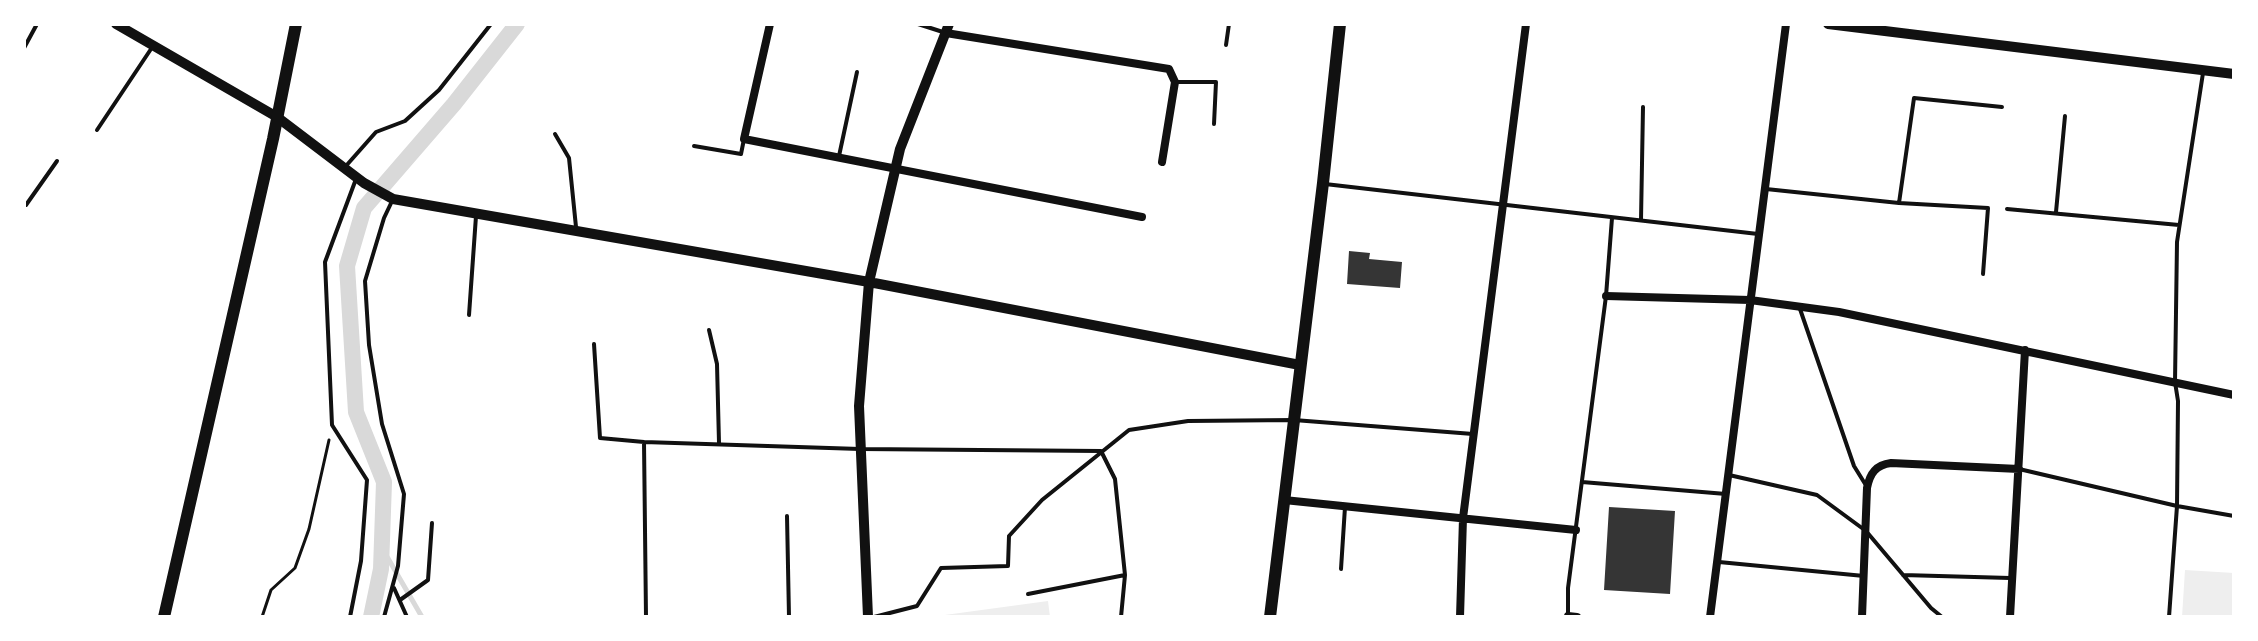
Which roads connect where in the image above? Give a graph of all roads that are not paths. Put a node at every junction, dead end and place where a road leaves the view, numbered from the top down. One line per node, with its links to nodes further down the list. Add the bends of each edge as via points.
1 (37, 24): 15 (lane)
2 (116, 24): 14 (street)
3 (296, 24): 23 (main road)
4 (491, 24): 32 (lane, via 439,90 405,121 376,132)
5 (770, 24): 27 (street)
6 (918, 24): 12 (lane)
7 (1229, 24): 13 (lane)
8 (1340, 24): 35 (main road)
9 (1526, 24): 40 (street)
10 (1786, 24): 36 (street)
11 (1828, 24): 16 (street)
12 (948, 28): 19 (street, via 1169,69); 33 (street)
13 (1226, 45)
14 (153, 46): 23 (street); 25 (lane)
15 (24, 48)
16 (2203, 71): 18 (street); 47 (lane)
17 (857, 72): 29 (lane)
18 (2234, 74)
19 (1175, 82): 24 (lane, via 1216,82); 31 (street)
20 (1643, 107): 46 (lane)
21 (2002, 107): 38 (lane, via 1914,98)
22 (2065, 116): 42 (lane)
23 (277, 117): 32 (street); 91 (main road)
24 (1214, 124)
25 (97, 130)
26 (555, 134): 48 (lane, via 569,158)
27 (744, 139): 28 (lane, via 741,154); 29 (street)
28 (694, 146)
29 (838, 157): 33 (street)
30 (57, 161): 39 (lane)
31 (1162, 162)
32 (345, 167): 34 (street)
33 (895, 169): 44 (street); 51 (street)
34 (357, 177): 37 (street); 92 (lane, via 325,262 332,425 367,480 361,561)
35 (1323, 183): 40 (lane); 59 (main road)
36 (1764, 189): 38 (lane); 49 (street)
37 (389, 197): 43 (street); 88 (lane, via 365,281 382,424 404,494)
38 (1899, 203): 50 (lane, via 1988,208)
39 (24, 204)
40 (1504, 204): 45 (lane); 63 (street)
41 (2007, 209): 42 (lane)
42 (2056, 212): 47 (lane)
43 (476, 214): 48 (street); 55 (lane)
44 (1142, 217)
45 (1612, 217): 46 (lane); 52 (lane)
46 (1641, 220): 49 (lane)
47 (2179, 225): 60 (lane)
48 (576, 230): 51 (street)
49 (1758, 234): 53 (street)
50 (1983, 274)
51 (869, 282): 59 (street); 66 (street)
52 (1606, 296): 53 (street); 70 (lane)
53 (1750, 300): 54 (street); 69 (street)
54 (1800, 306): 58 (street); 71 (lane, via 1854,466)
55 (469, 315)
56 (709, 330): 65 (lane, via 717,364)
57 (594, 344): 64 (lane, via 600,438)
58 (2025, 350): 60 (street); 68 (street)
59 (1300, 365): 62 (main road)
60 (2175, 382): 61 (street); 75 (lane)
61 (2234, 395)
62 (1294, 420): 63 (lane); 67 (lane, via 1188,421 1129,430); 73 (main road)
63 (1473, 434): 78 (street)
64 (644, 442): 65 (lane); 95 (lane)
65 (719, 443): 66 (lane)
66 (860, 449): 67 (lane); 97 (street)
67 (1101, 451): 84 (lane, via 1115,479); 98 (lane, via 1042,500 1009,536 1008,566 941,568 917,606)
68 (2019, 469): 71 (street, via 1881,464); 75 (lane); 87 (street)
69 (1728, 474): 72 (street); 81 (lane, via 1817,495)
70 (1582, 482): 72 (lane); 80 (lane)
71 (1867, 488): 81 (street)
72 (1726, 494): 82 (street)
73 (1284, 500): 74 (street); 100 (main road)
74 (1345, 505): 78 (street); 83 (lane)
75 (2177, 506): 77 (lane); 108 (lane)
76 (787, 516): 96 (lane)
77 (2234, 516)
78 (1463, 518): 80 (street); 101 (street)
79 (432, 523): 90 (lane, via 428,580)
80 (1576, 530): 102 (lane)
81 (1866, 531): 85 (lane); 86 (street)
82 (1717, 562): 86 (lane); 104 (street)
83 (1341, 569)
84 (1125, 575): 89 (lane); 99 (lane)
85 (1903, 575): 87 (lane); 106 (lane)
86 (1864, 576): 105 (street)
87 (2013, 578): 107 (street)
88 (393, 586): 90 (lane); 93 (lane)
89 (1028, 594)
90 (400, 600): 94 (lane)
91 (164, 617)
92 (350, 617)
93 (384, 617)
94 (407, 617)
95 (646, 617)
96 (789, 617)
97 (868, 617)
98 (874, 617)
99 (1121, 617)
100 (1270, 617)
101 (1460, 617)
102 (1568, 617): 103 (street)
103 (1577, 617)
104 (1710, 617)
105 (1862, 617)
106 (1942, 617)
107 (2010, 617)
108 (2169, 617)

